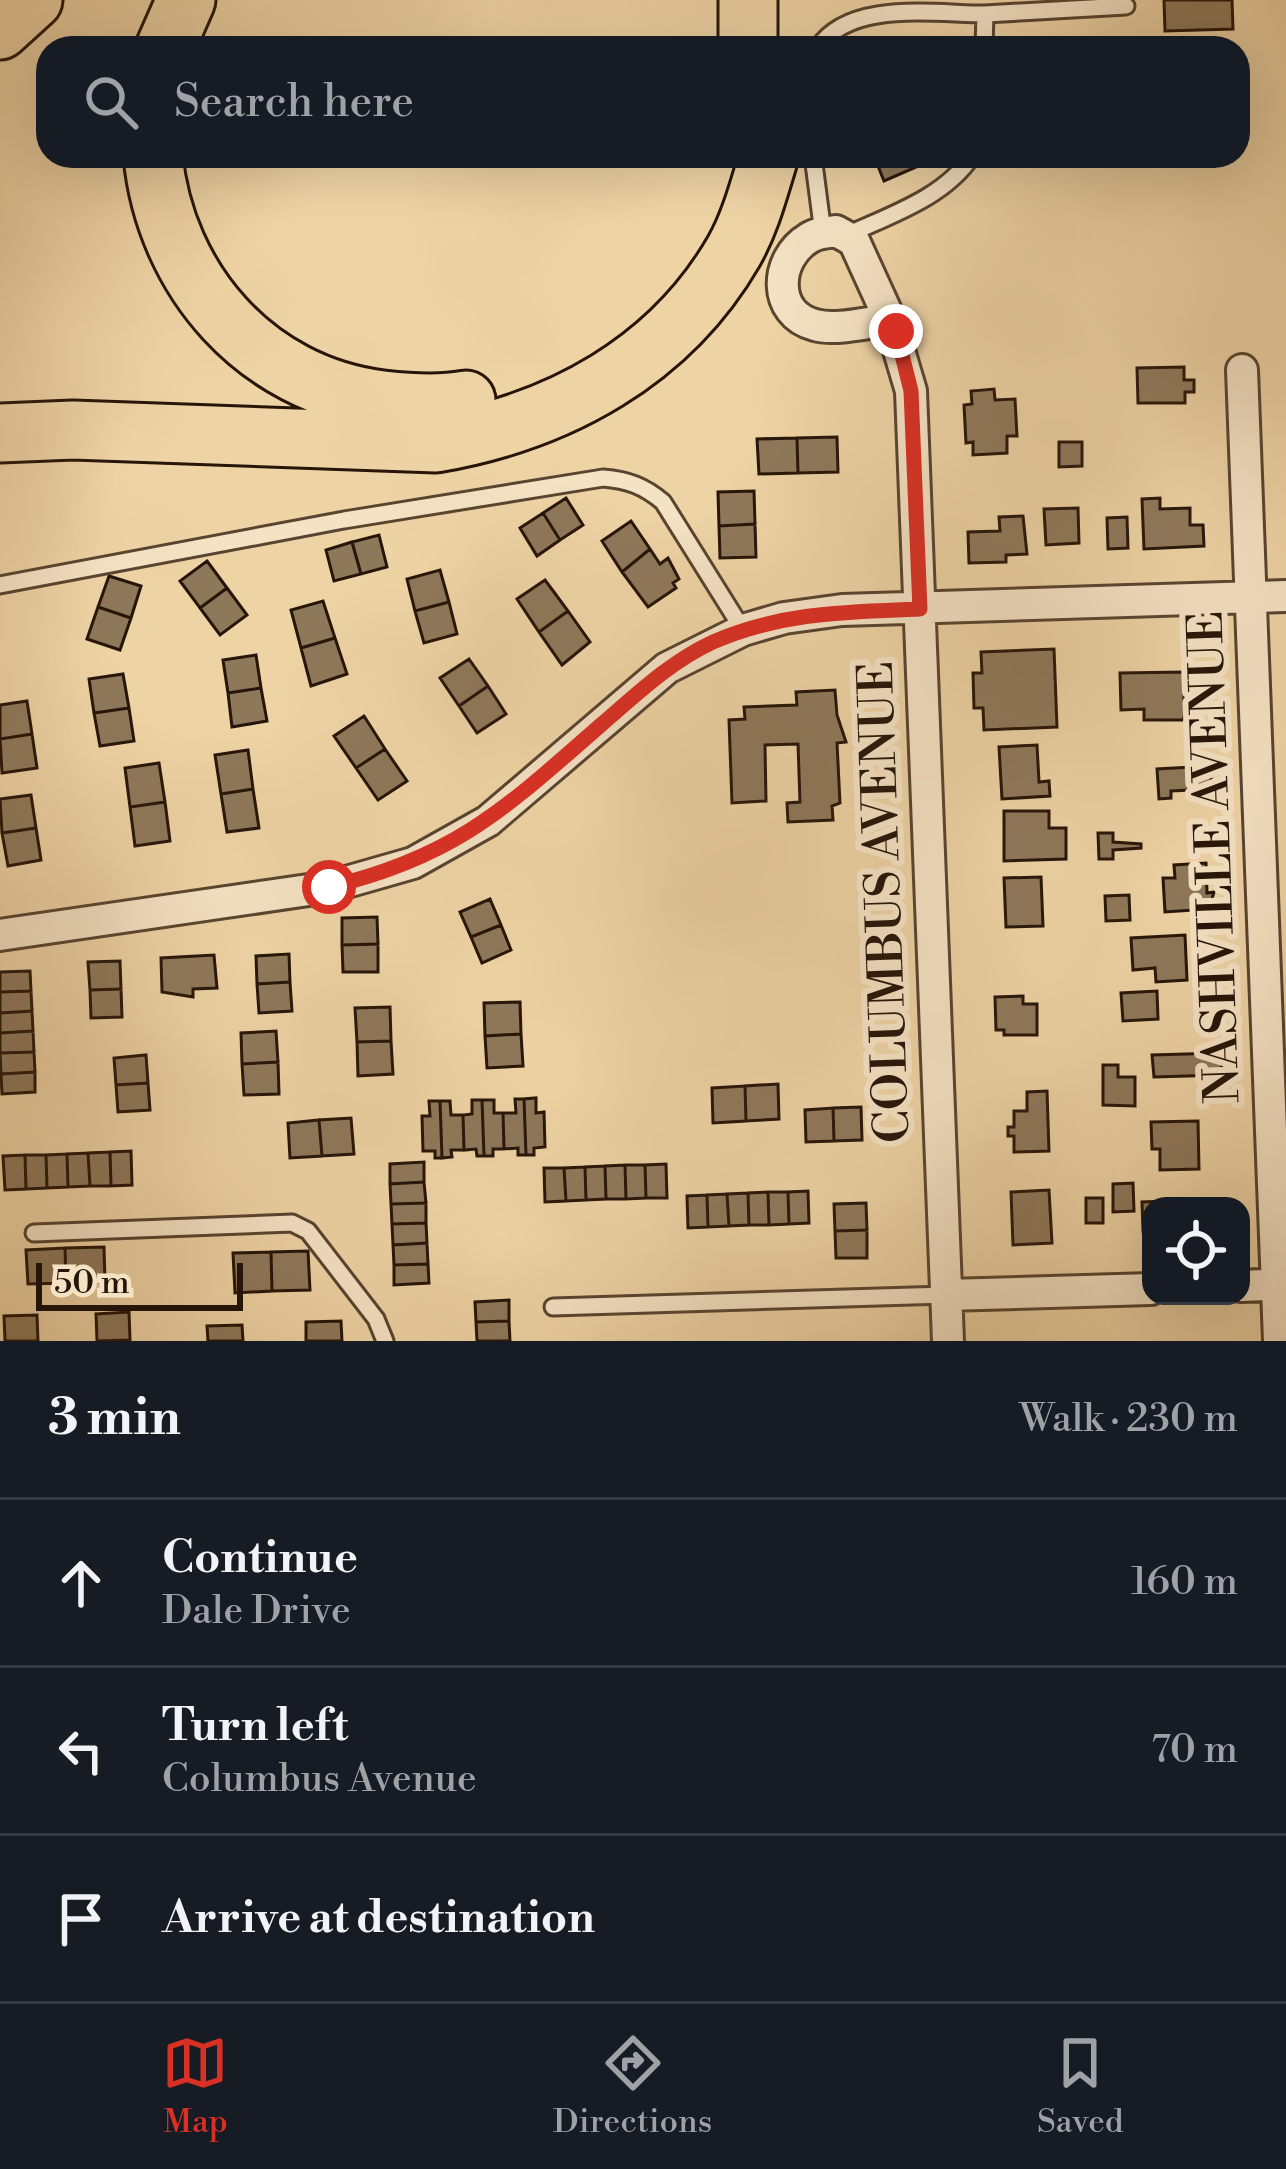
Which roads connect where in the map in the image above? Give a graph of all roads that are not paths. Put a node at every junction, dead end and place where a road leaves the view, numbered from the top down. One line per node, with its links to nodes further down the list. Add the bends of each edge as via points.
1 (33, 0): 7 (highway)
2 (186, 0): 8 (highway)
3 (748, 0): 9 (highway)
4 (773, 0): 10 (highway)
5 (1126, 6): 6 (lane)
6 (985, 14): 11 (lane, via 888,13 852,19); 12 (lane)
7 (0, 30)
8 (170, 36)
9 (748, 36)
10 (774, 36)
11 (827, 36)
12 (984, 36)
13 (155, 168): 14 (highway, via 182,261 206,299 272,362 354,396 451,403 542,381 625,334 691,261)
14 (735, 168)
15 (765, 168): 21 (highway, via 733,252 684,320 623,373 556,411 494,433 436,442)
16 (816, 168): 18 (lane)
17 (962, 168): 18 (lane, via 934,192)
18 (834, 234): 19 (street, COLUMBUS AVENUE, via 854,241); 19 (street, via 810,237 790,255 781,280 785,304 818,327)
19 (890, 320): 25 (street, COLUMBUS AVENUE, via 911,391)
20 (1242, 370): 24 (street, NASHVILLE AVENUE)
21 (0, 433)
22 (0, 585): 26 (lane, via 344,520 625,479 669,508)
23 (1286, 596): 24 (street)
24 (1252, 597): 25 (street); 29 (street, NASHVILLE AVENUE)
25 (920, 609): 26 (street, via 842,610); 32 (street, COLUMBUS AVENUE)
26 (742, 631): 27 (street, via 667,668 488,821 412,863 329,887)
27 (0, 935)
28 (34, 1233): 34 (lane, via 292,1223 308,1231)
29 (1282, 1285): 30 (street); 36 (street, NASHVILLE AVENUE)
30 (1250, 1286)
31 (1142, 1289): 32 (street)
32 (946, 1295): 33 (lane); 35 (street, COLUMBUS AVENUE)
33 (553, 1307)
34 (385, 1341)
35 (948, 1341)
36 (1279, 1341)

